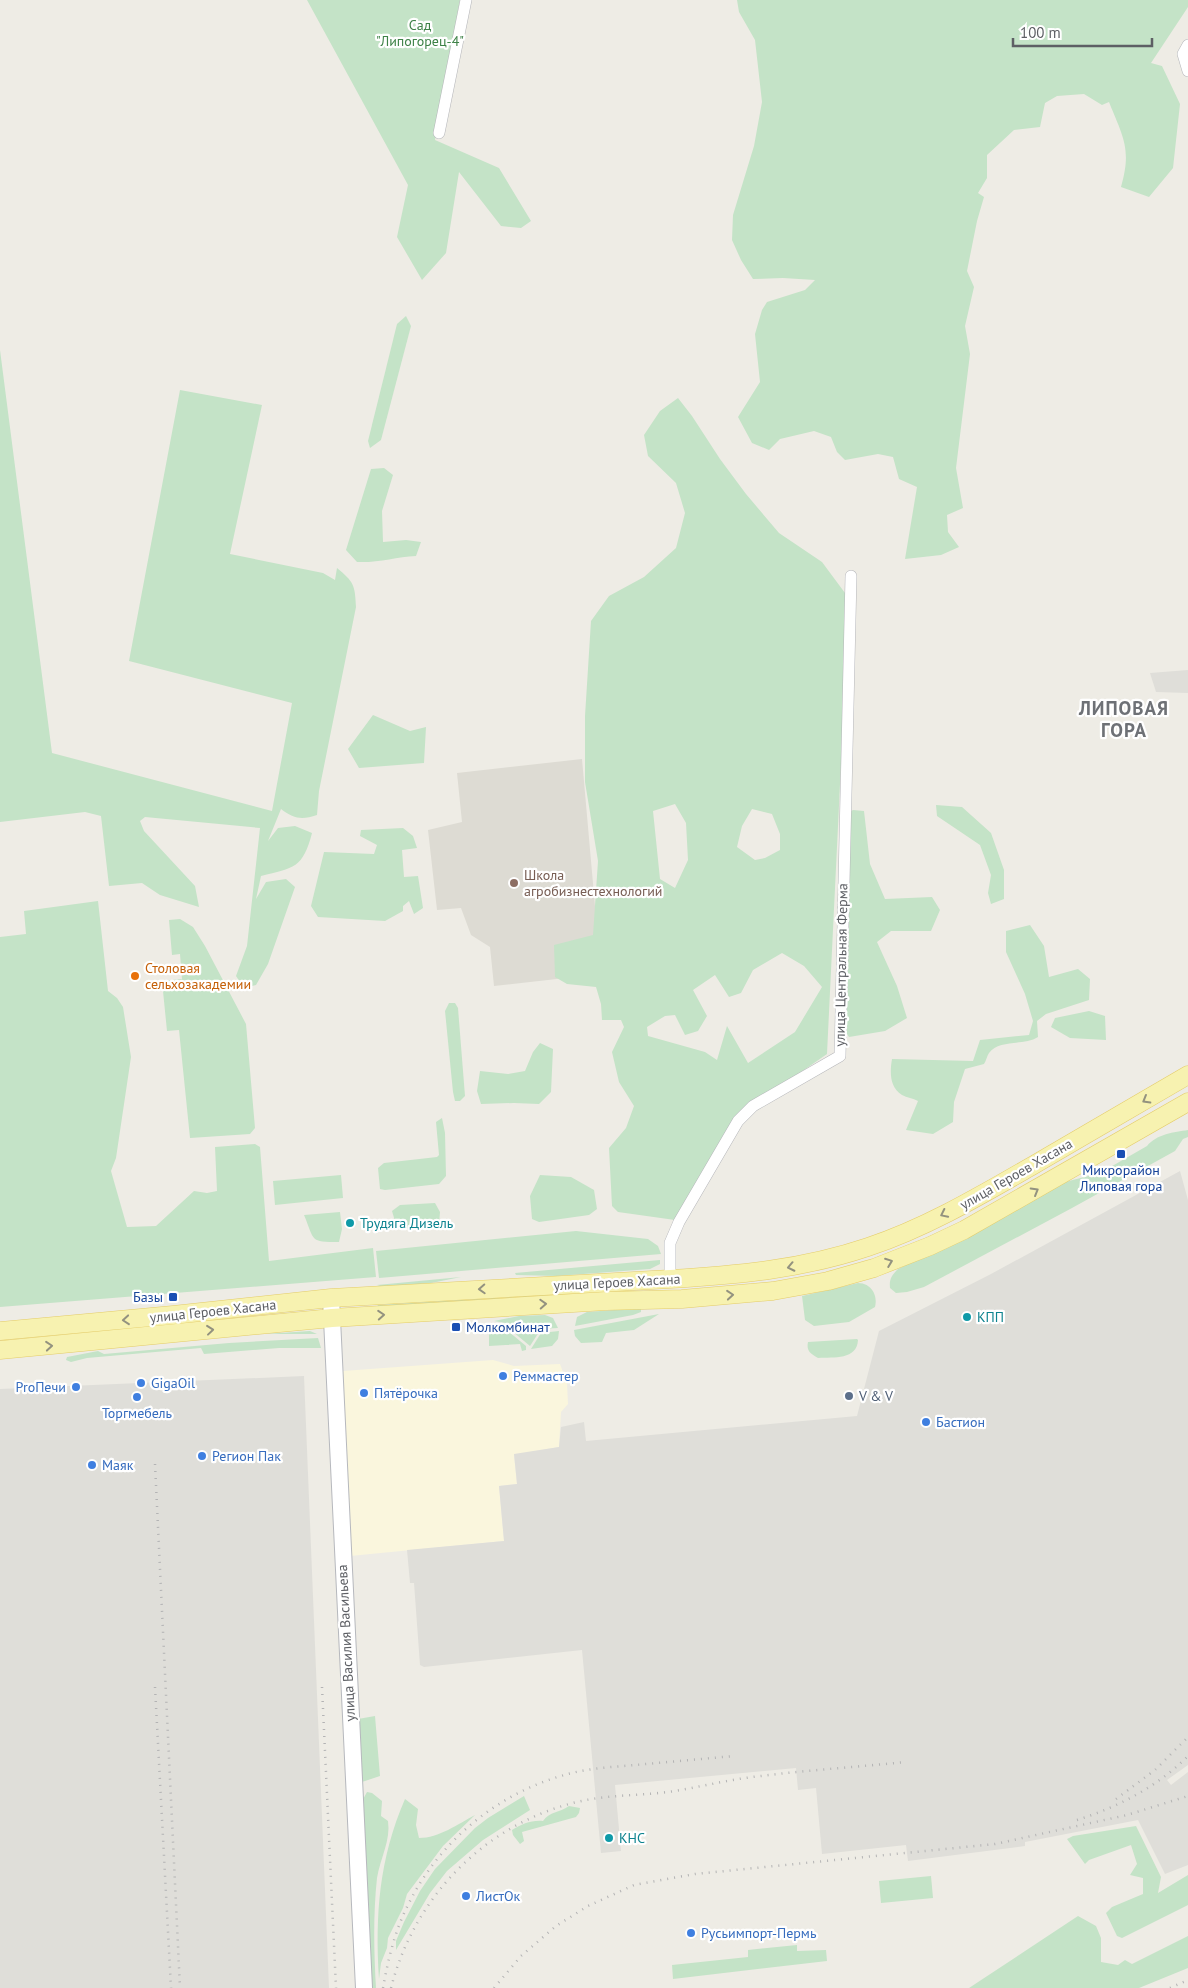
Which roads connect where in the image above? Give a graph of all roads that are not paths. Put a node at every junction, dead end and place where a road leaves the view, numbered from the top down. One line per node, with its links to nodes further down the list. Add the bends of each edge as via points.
1 (466, 0): 4 (street)
2 (1185, 49): 3 (street)
3 (1188, 71)
4 (439, 133)
5 (851, 576): 8 (street, улица Центральная Ферма, via 840,1056 761,1102 738,1122 670,1243)
6 (1188, 1075): 8 (main road, улица Героев Хасана, one-way to 8, via 958,1208 868,1247 786,1268)
7 (1188, 1102): 10 (main road, улица Героев Хасана, one-way to 7, via 606,1300 682,1299 773,1291 828,1281 874,1268 964,1230)
8 (670, 1280): 9 (main road, улица Героев Хасана, one-way to 9)
9 (331, 1298): 10 (main road, улица Василия Васильева); 11 (main road, улица Героев Хасана, one-way to 11)
10 (332, 1318): 12 (main road, улица Героев Хасана, one-way to 10); 13 (main road, улица Василия Васильева)
11 (0, 1330)
12 (0, 1350)
13 (364, 1988)

